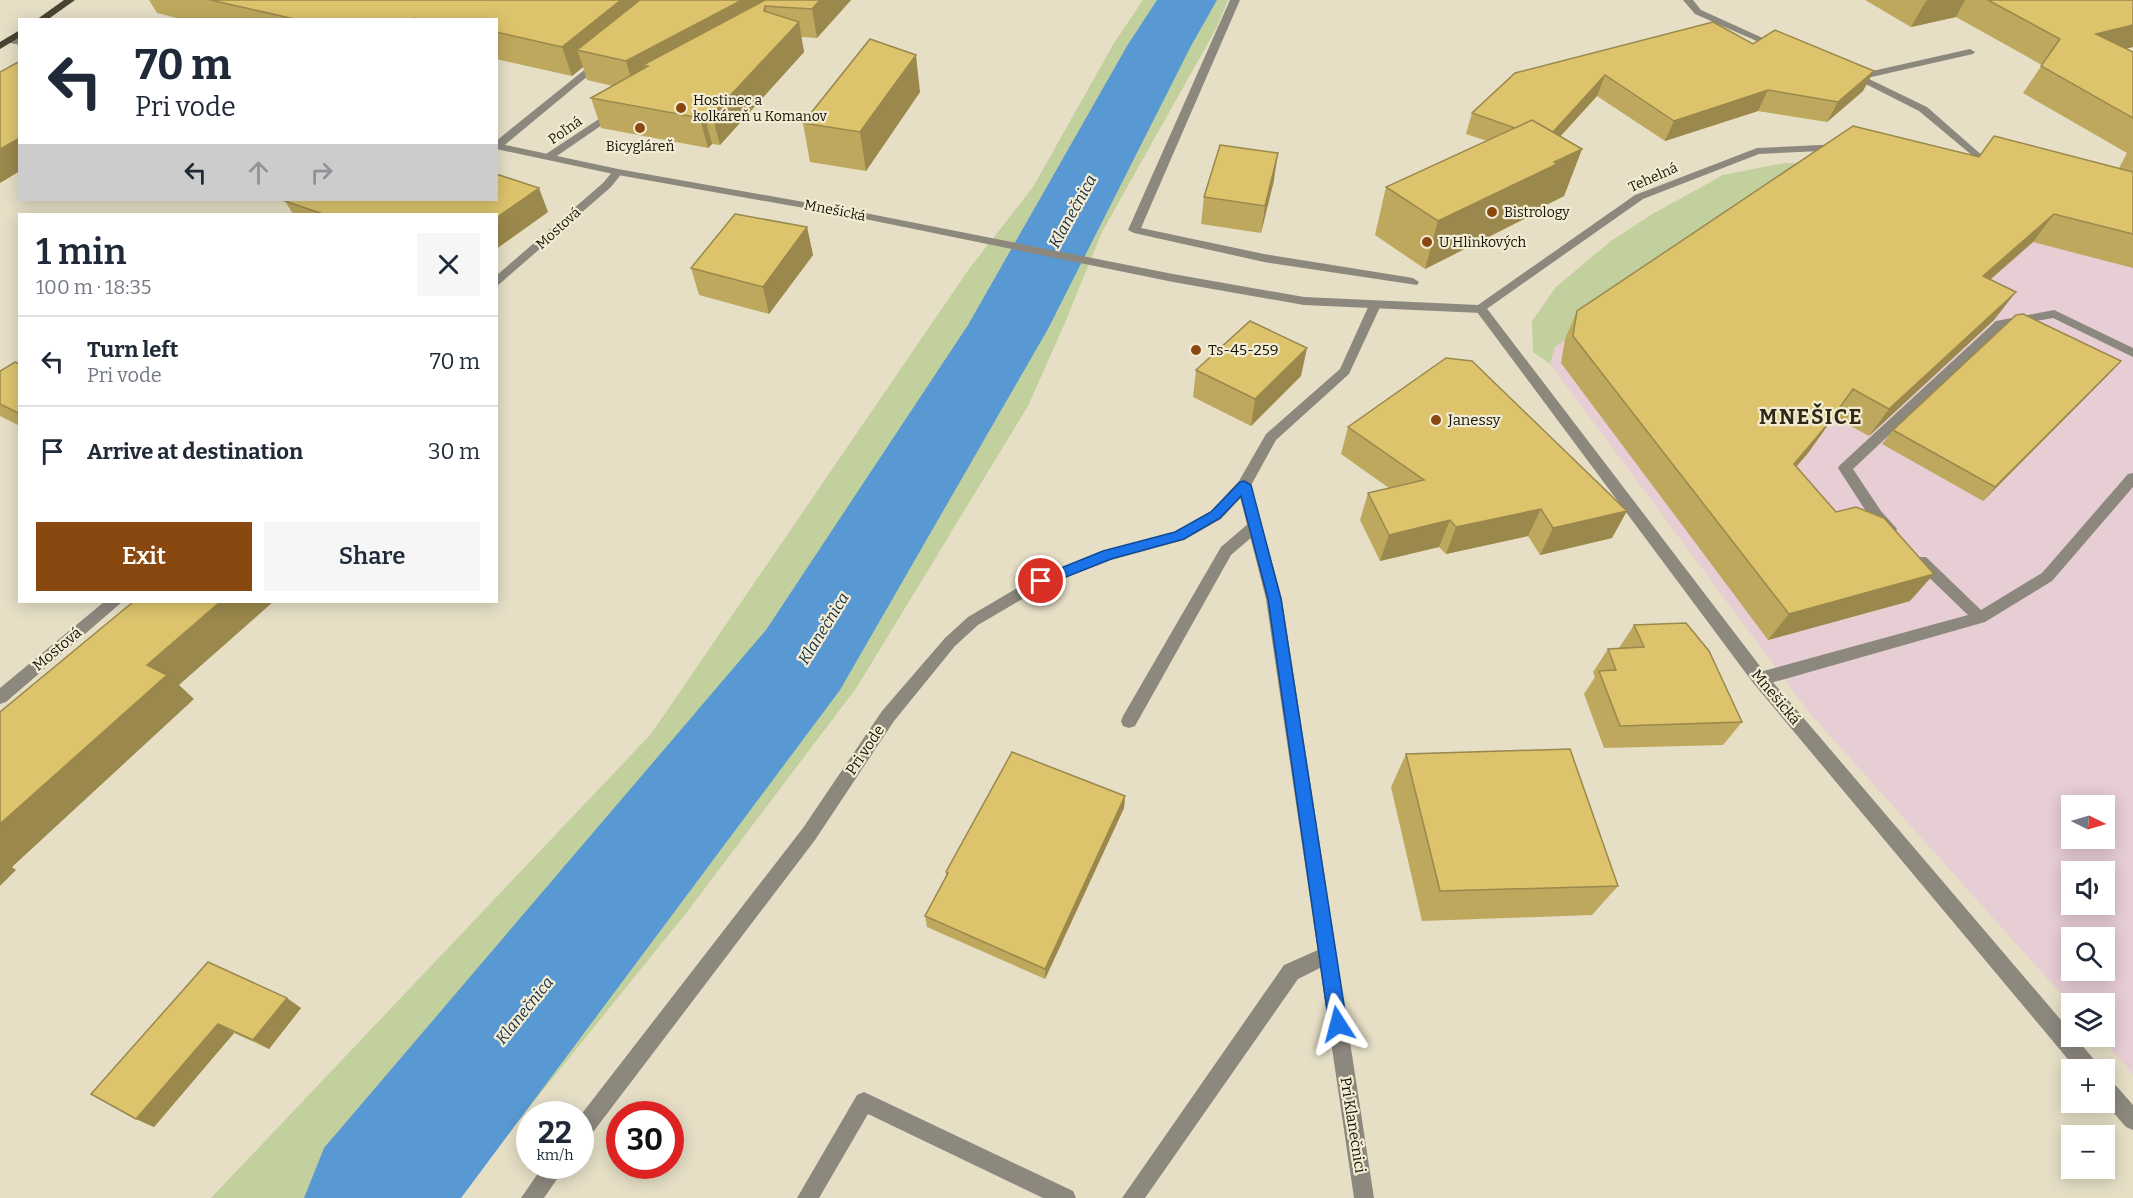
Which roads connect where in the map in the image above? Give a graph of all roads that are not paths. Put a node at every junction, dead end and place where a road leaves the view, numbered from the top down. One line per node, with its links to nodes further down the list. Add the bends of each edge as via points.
1 (70, 0): 4 (main road)
2 (1235, 0): 20 (street, via 1134,230 1264,258)
3 (1683, 0): 7 (street, via 1698,12)
4 (43, 18)
5 (14, 41): 6 (main road)
6 (0, 46)
7 (1785, 49)
8 (611, 52): 13 (street)
9 (1970, 52): 11 (street)
10 (1838, 69): 11 (street)
11 (1858, 77): 17 (street, via 1923,109 1985,161)
12 (624, 105): 16 (street, Poľná)
13 (498, 145)
14 (498, 146): 16 (street, Mnešická)
15 (1855, 146): 22 (street, Tehelná, via 1757,151 1640,197)
16 (550, 156): 18 (street, Mnešická)
17 (1957, 157)
18 (618, 172): 19 (street, Mostová); 21 (street, Mnešická, via 1304,301)
19 (498, 281)
20 (1413, 282)
21 (1376, 305): 22 (street); 25 (street, Pri vode, via 1345,370 1271,437)
22 (1481, 309): 29 (street, Mnešická)
23 (2133, 353): 28 (street, via 2054,314 2000,324 1845,468 1876,515)
24 (2133, 478): 28 (street, via 2047,577)
25 (1244, 485): 26 (street, Pri Klanečnici); 35 (street, Pri vode, via 1215,515 1179,536 1108,555 1041,581 973,621 950,642 888,716 809,834)
26 (1254, 527): 31 (street, via 1226,551); 32 (street, Pri Klanečnici, via 1274,599)
27 (113, 603): 30 (street, Mostová)
28 (1980, 618): 29 (street)
29 (1760, 679): 33 (street, Mnešická)
30 (0, 698)
31 (1129, 721)
32 (1327, 955): 41 (street, via 1291,972); 42 (street, Pri Klanečnici)
33 (2081, 1059)
34 (2115, 1099): 36 (street)
35 (594, 1115)
36 (2133, 1120)
37 (546, 1179): 38 (street)
38 (531, 1198)
39 (807, 1198): 40 (street, via 864,1102)
40 (1066, 1198)
41 (1132, 1198)
42 (1364, 1198)

